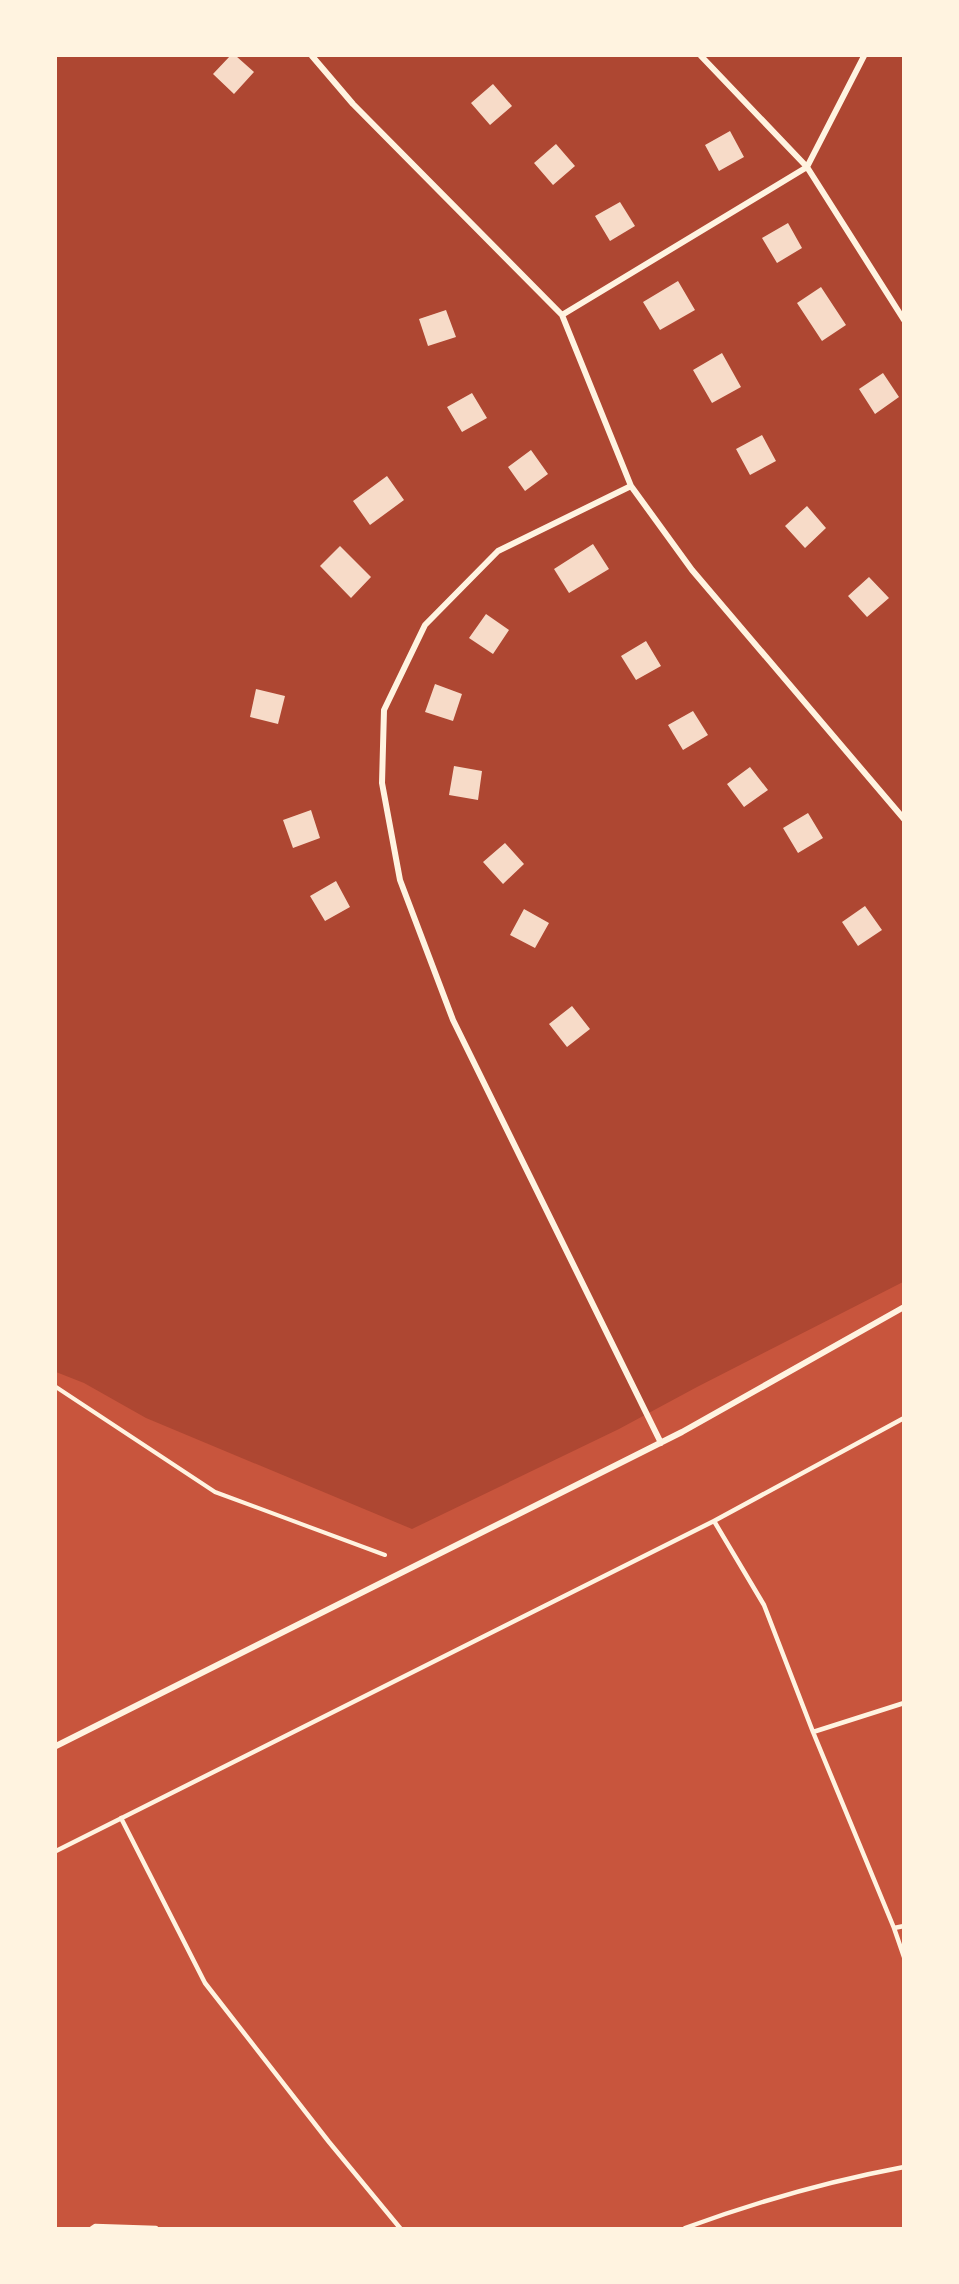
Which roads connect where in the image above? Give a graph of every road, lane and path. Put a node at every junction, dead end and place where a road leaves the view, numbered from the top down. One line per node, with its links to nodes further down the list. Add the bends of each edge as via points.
1 (312, 56): 5 (street, via 353,104)
2 (701, 56): 4 (street)
3 (864, 56): 4 (street)
4 (807, 167): 5 (street); 6 (street)
5 (562, 315): 7 (street)
6 (903, 320)
7 (632, 486): 8 (street, via 692,570); 12 (street, via 498,551 425,626 384,710 382,783 400,880 453,1020)
8 (903, 819)
9 (903, 1307): 12 (street)
10 (56, 1387): 14 (path, via 215,1492)
11 (903, 1418): 13 (lane)
12 (661, 1443): 14 (street)
13 (714, 1521): 16 (lane, via 764,1605); 18 (lane)
14 (416, 1566): 17 (street)
15 (903, 1703): 16 (lane)
16 (813, 1732): 21 (lane)
17 (56, 1746)
18 (121, 1818): 19 (lane); 26 (lane, via 205,1983)
19 (56, 1851)
20 (903, 1926): 21 (lane)
21 (894, 1928): 22 (lane)
22 (903, 1957)
23 (903, 2167): 27 (lane, via 854,2176 740,2208)
24 (92, 2229): 25 (lane)
25 (156, 2229)
26 (400, 2229)
27 (685, 2229)

